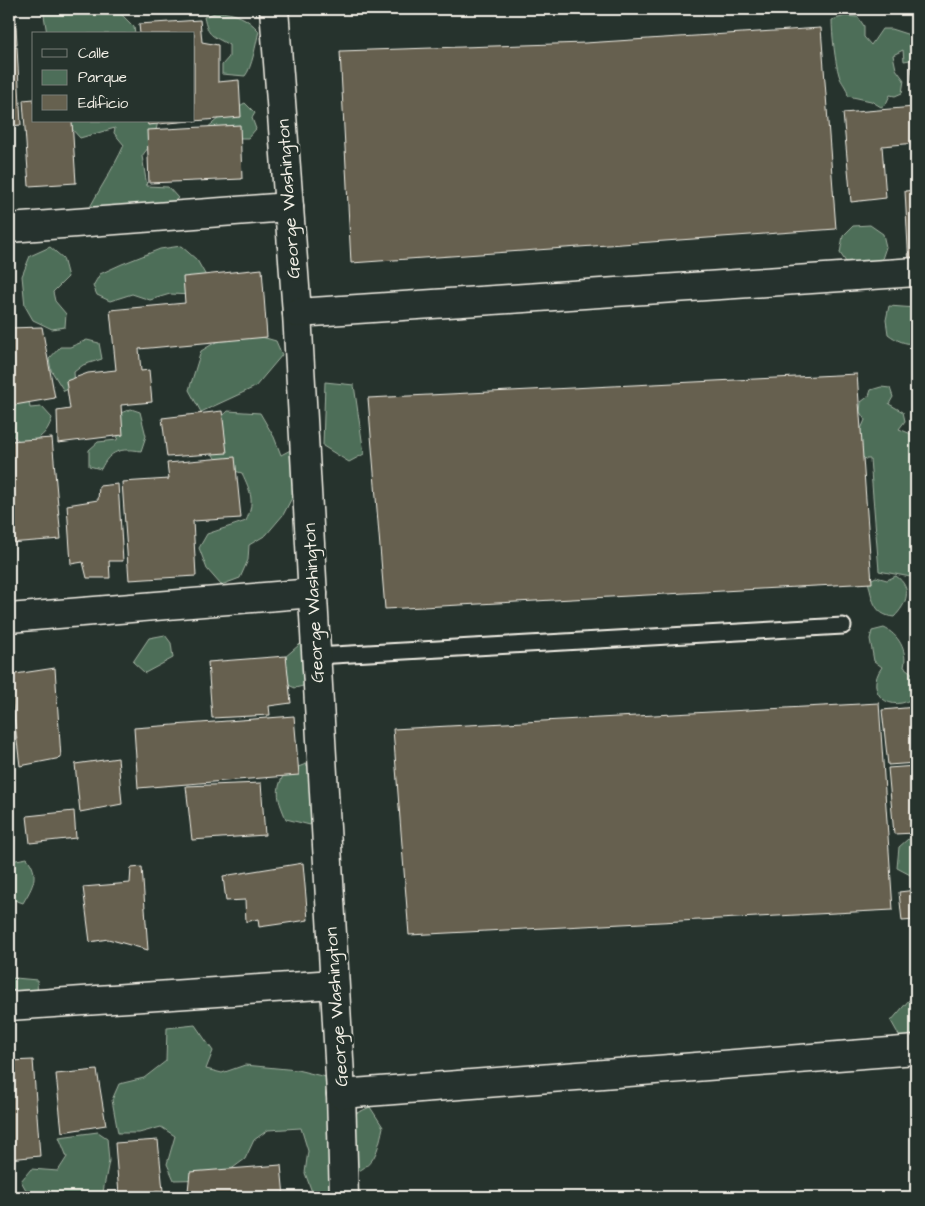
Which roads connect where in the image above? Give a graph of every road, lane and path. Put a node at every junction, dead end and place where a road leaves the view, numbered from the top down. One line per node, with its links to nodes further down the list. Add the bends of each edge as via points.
1 (274, 9): 2 (street, George Washington)
2 (289, 207): 3 (street); 5 (street, George Washington)
3 (9, 228)
4 (916, 272): 5 (street)
5 (297, 313): 6 (street, George Washington)
6 (313, 593): 7 (street); 9 (street, George Washington)
7 (9, 618)
8 (843, 626): 9 (lane)
9 (316, 656): 10 (street, George Washington)
10 (334, 984): 11 (street); 13 (street, George Washington)
11 (9, 1006)
12 (916, 1050): 13 (street)
13 (342, 1094): 14 (street, George Washington)
14 (344, 1197)

